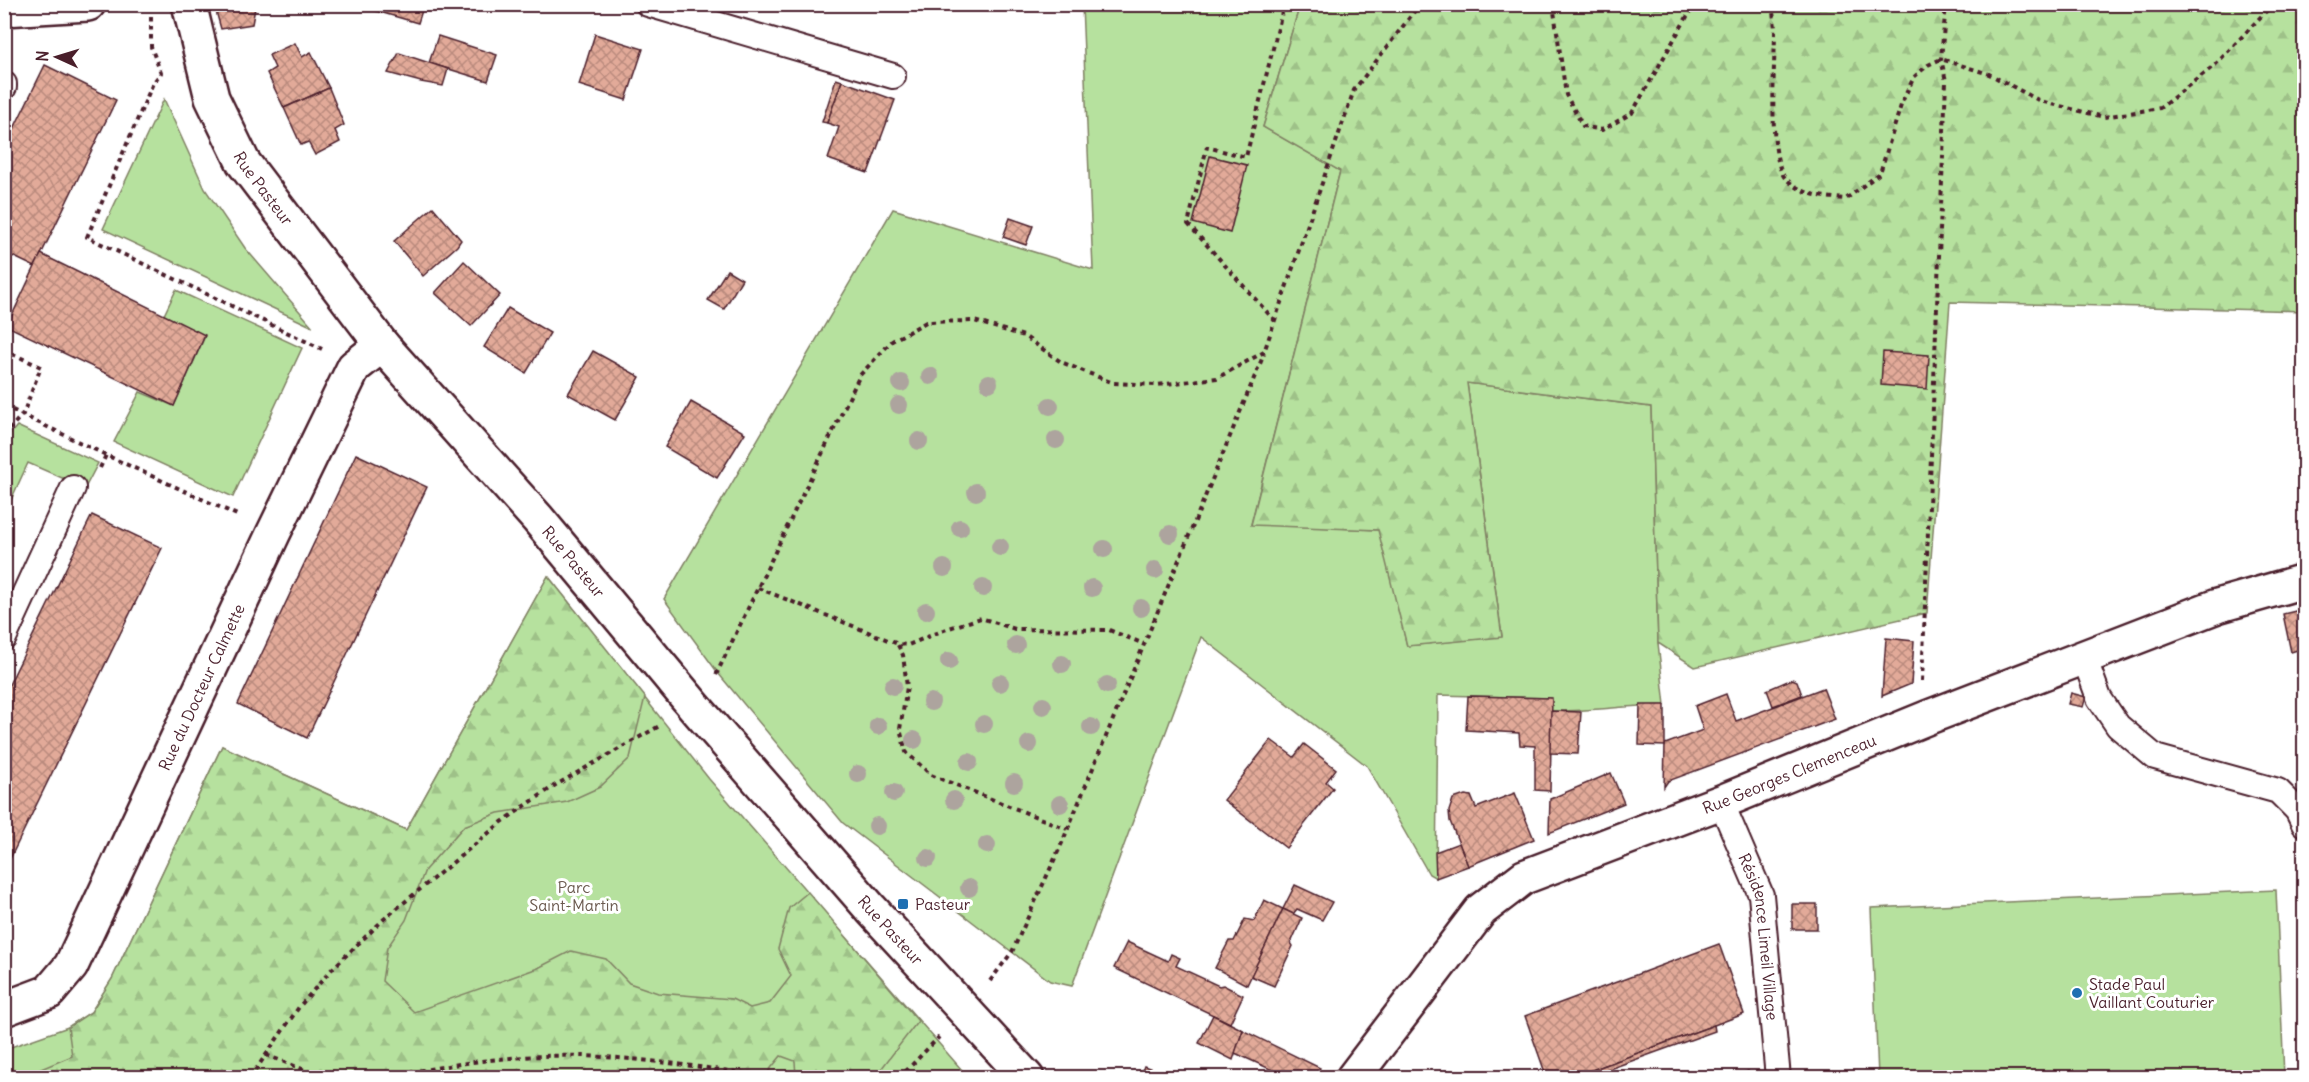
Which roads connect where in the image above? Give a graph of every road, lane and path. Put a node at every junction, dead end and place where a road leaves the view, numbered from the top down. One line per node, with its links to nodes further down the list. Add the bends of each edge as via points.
1 (88, 4): 11 (street)
2 (189, 4): 16 (street, Rue Pasteur, via 212,98 243,162)
3 (648, 4): 14 (lane)
4 (1284, 4): 15 (path, via 1246,157 1207,147 1188,224)
5 (1420, 4): 15 (path, via 1354,90)
6 (1553, 4): 7 (path, via 1566,95 1583,126 1602,130 1632,113)
7 (1697, 4)
8 (1772, 4): 13 (path, via 1777,155 1784,178 1814,196 1846,199 1880,173 1914,77)
9 (1946, 4): 13 (path)
10 (2273, 4): 13 (path, via 2215,65 2160,108 2149,110 2104,117 2040,101 1989,74)
11 (4, 9)
12 (151, 15): 19 (path, via 151,47 161,73 153,82 87,237)
13 (1941, 59): 32 (path, via 1946,93 1921,691)
14 (893, 76)
15 (1275, 321): 18 (path)
16 (382, 345): 19 (street, Rue du Docteur Calmette); 31 (street, Rue Pasteur, via 538,519)
17 (4, 350): 21 (path, via 41,367)
18 (1264, 352): 26 (path, via 1217,378 1156,385 1113,383 1061,362 1024,336 974,321 926,322 892,341 860,375); 29 (path)
19 (354, 367): 36 (street, Rue du Docteur Calmette, via 71,966 49,992)
20 (4, 406): 21 (path)
21 (23, 414): 22 (path); 24 (path, via 237,515)
22 (4, 435)
23 (73, 488): 27 (lane)
24 (232, 525)
25 (2304, 581): 30 (street, Rue Georges Clemenceau, via 2217,606)
26 (758, 588): 28 (path); 31 (path, via 718,673)
27 (4, 638)
28 (898, 644): 29 (path, via 908,645 981,618 1015,629 1109,630); 35 (path, via 907,687 900,729 906,752 931,775)
29 (1144, 644): 35 (path)
30 (2084, 657): 32 (street, Rue Georges Clemenceau); 34 (lane, via 2099,698 2118,726 2155,757 2278,791 2297,810)
31 (694, 706): 37 (street, Rue Pasteur); 38 (path, via 554,786 447,865 330,970)
32 (1929, 717): 33 (street, Rue Georges Clemenceau)
33 (1721, 802): 46 (street, Rue Georges Clemenceau, via 1524,877 1481,910); 47 (lane, Résidence Limeil Village, via 1761,895)
34 (2304, 824)
35 (1067, 829): 37 (path, via 1011,952)
36 (4, 1009)
37 (967, 1013): 39 (path); 45 (street, Rue Pasteur)
38 (266, 1055): 40 (path); 41 (path)
39 (902, 1076): 44 (path)
40 (250, 1077)
41 (334, 1077)
42 (384, 1077): 43 (path, via 525,1056 611,1057)
43 (779, 1077)
44 (890, 1077)
45 (1027, 1077)
46 (1353, 1077)
47 (1778, 1077)

